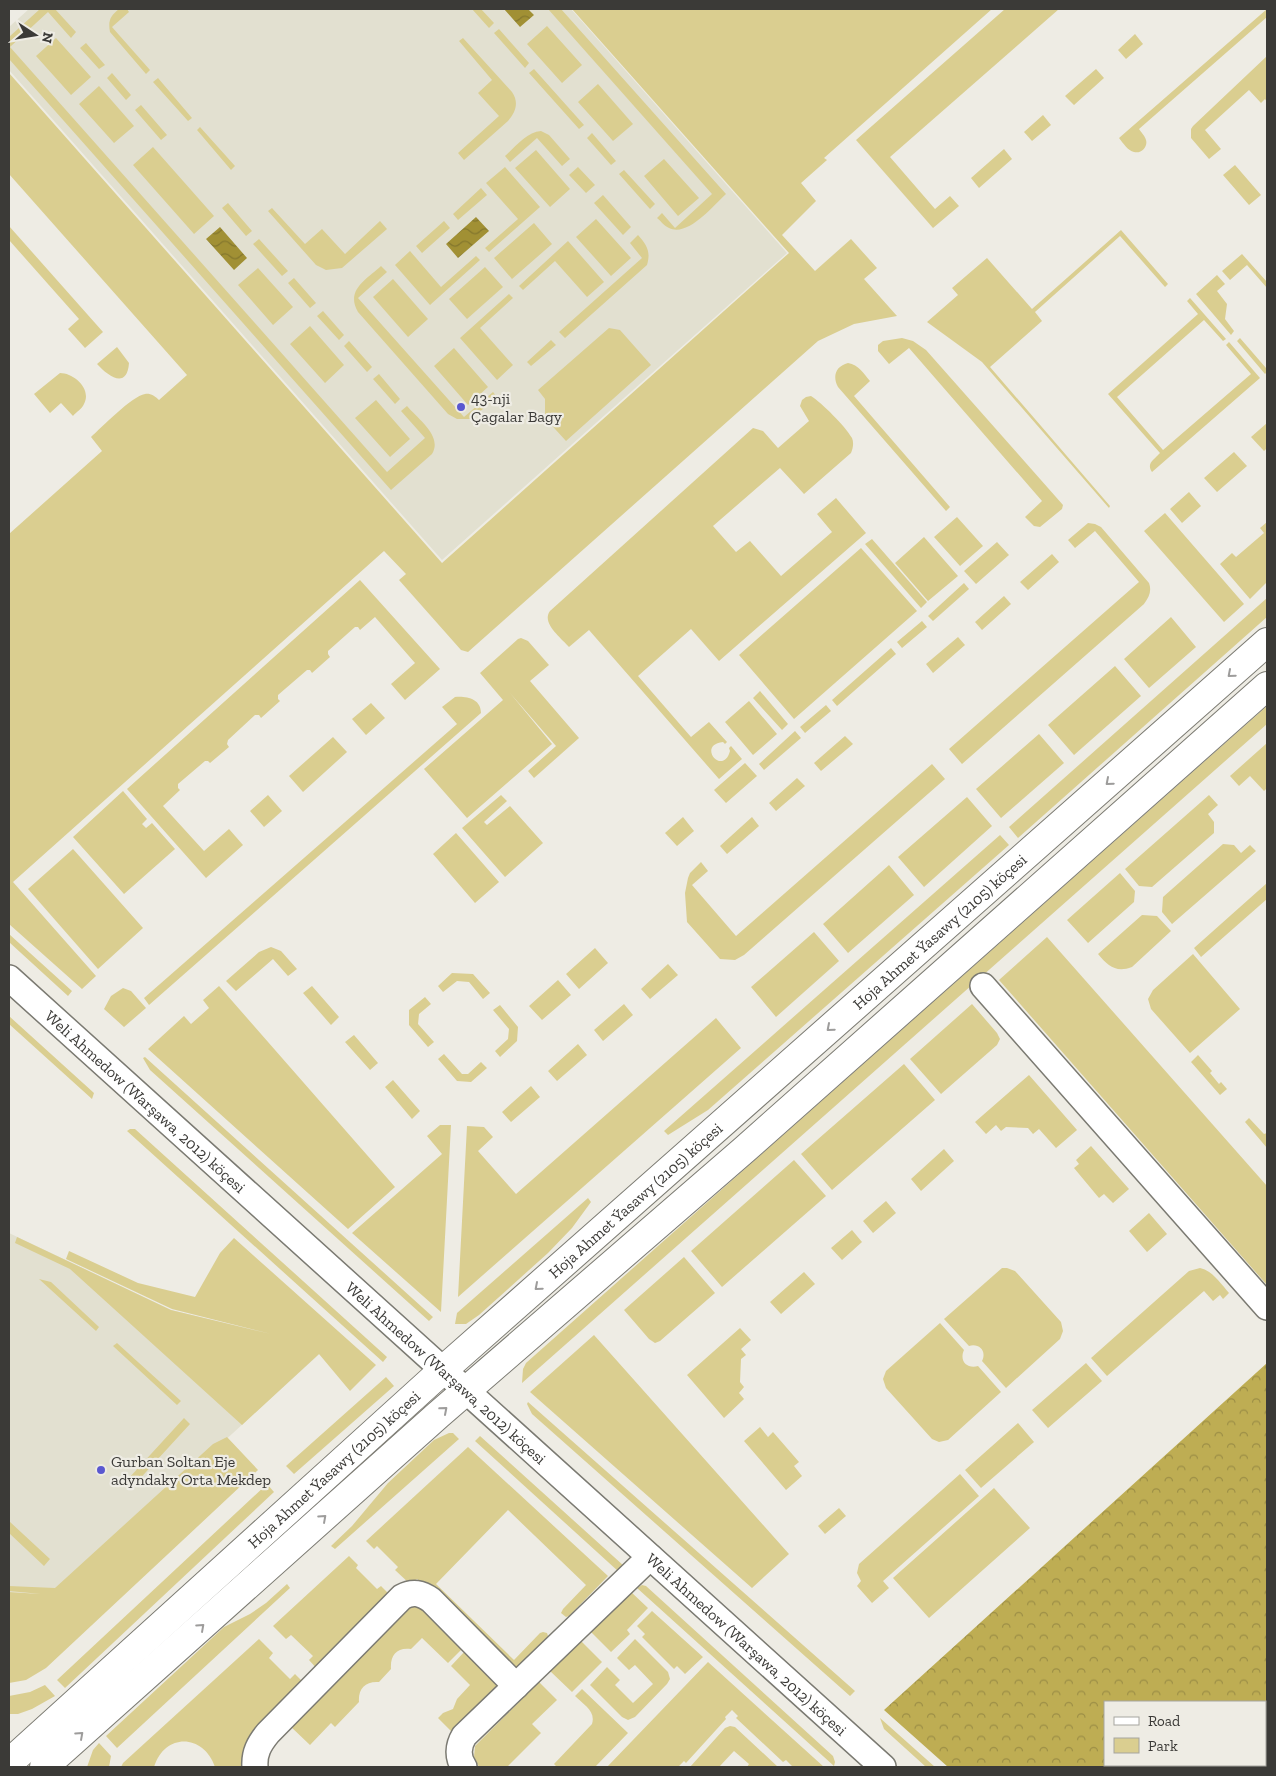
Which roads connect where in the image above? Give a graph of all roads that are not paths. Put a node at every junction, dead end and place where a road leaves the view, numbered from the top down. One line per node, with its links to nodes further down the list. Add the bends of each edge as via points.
1 (1267, 642): 6 (main road, Hoja Ahmet Ýasawy (2105) köçesi, one-way to 6)
2 (1267, 686): 7 (main road, Hoja Ahmet Ýasawy (2105) köçesi, via 819,1084)
3 (9, 978): 6 (street, Weli Ahmedow (Warşawa, 2012) köçesi)
4 (983, 986): 5 (street)
5 (1267, 1307)
6 (443, 1370): 7 (street, Weli Ahmedow (Warşawa, 2012) köçesi); 10 (main road, Hoja Ahmet Ýasawy (2105) köçesi)
7 (466, 1391): 8 (street, Weli Ahmedow (Warşawa, 2012) köçesi); 12 (main road, Hoja Ahmet Ýasawy (2105) köçesi, one-way to 7)
8 (650, 1557): 9 (street); 15 (street, Weli Ahmedow (Warşawa, 2012) köçesi)
9 (516, 1686): 13 (street, via 431,1600 419,1594 406,1594 268,1733 257,1750); 14 (street, via 464,1736 459,1751)
10 (9, 1764): 11 (main road)
11 (12, 1767)
12 (44, 1767)
13 (255, 1767)
14 (464, 1767)
15 (883, 1767)

